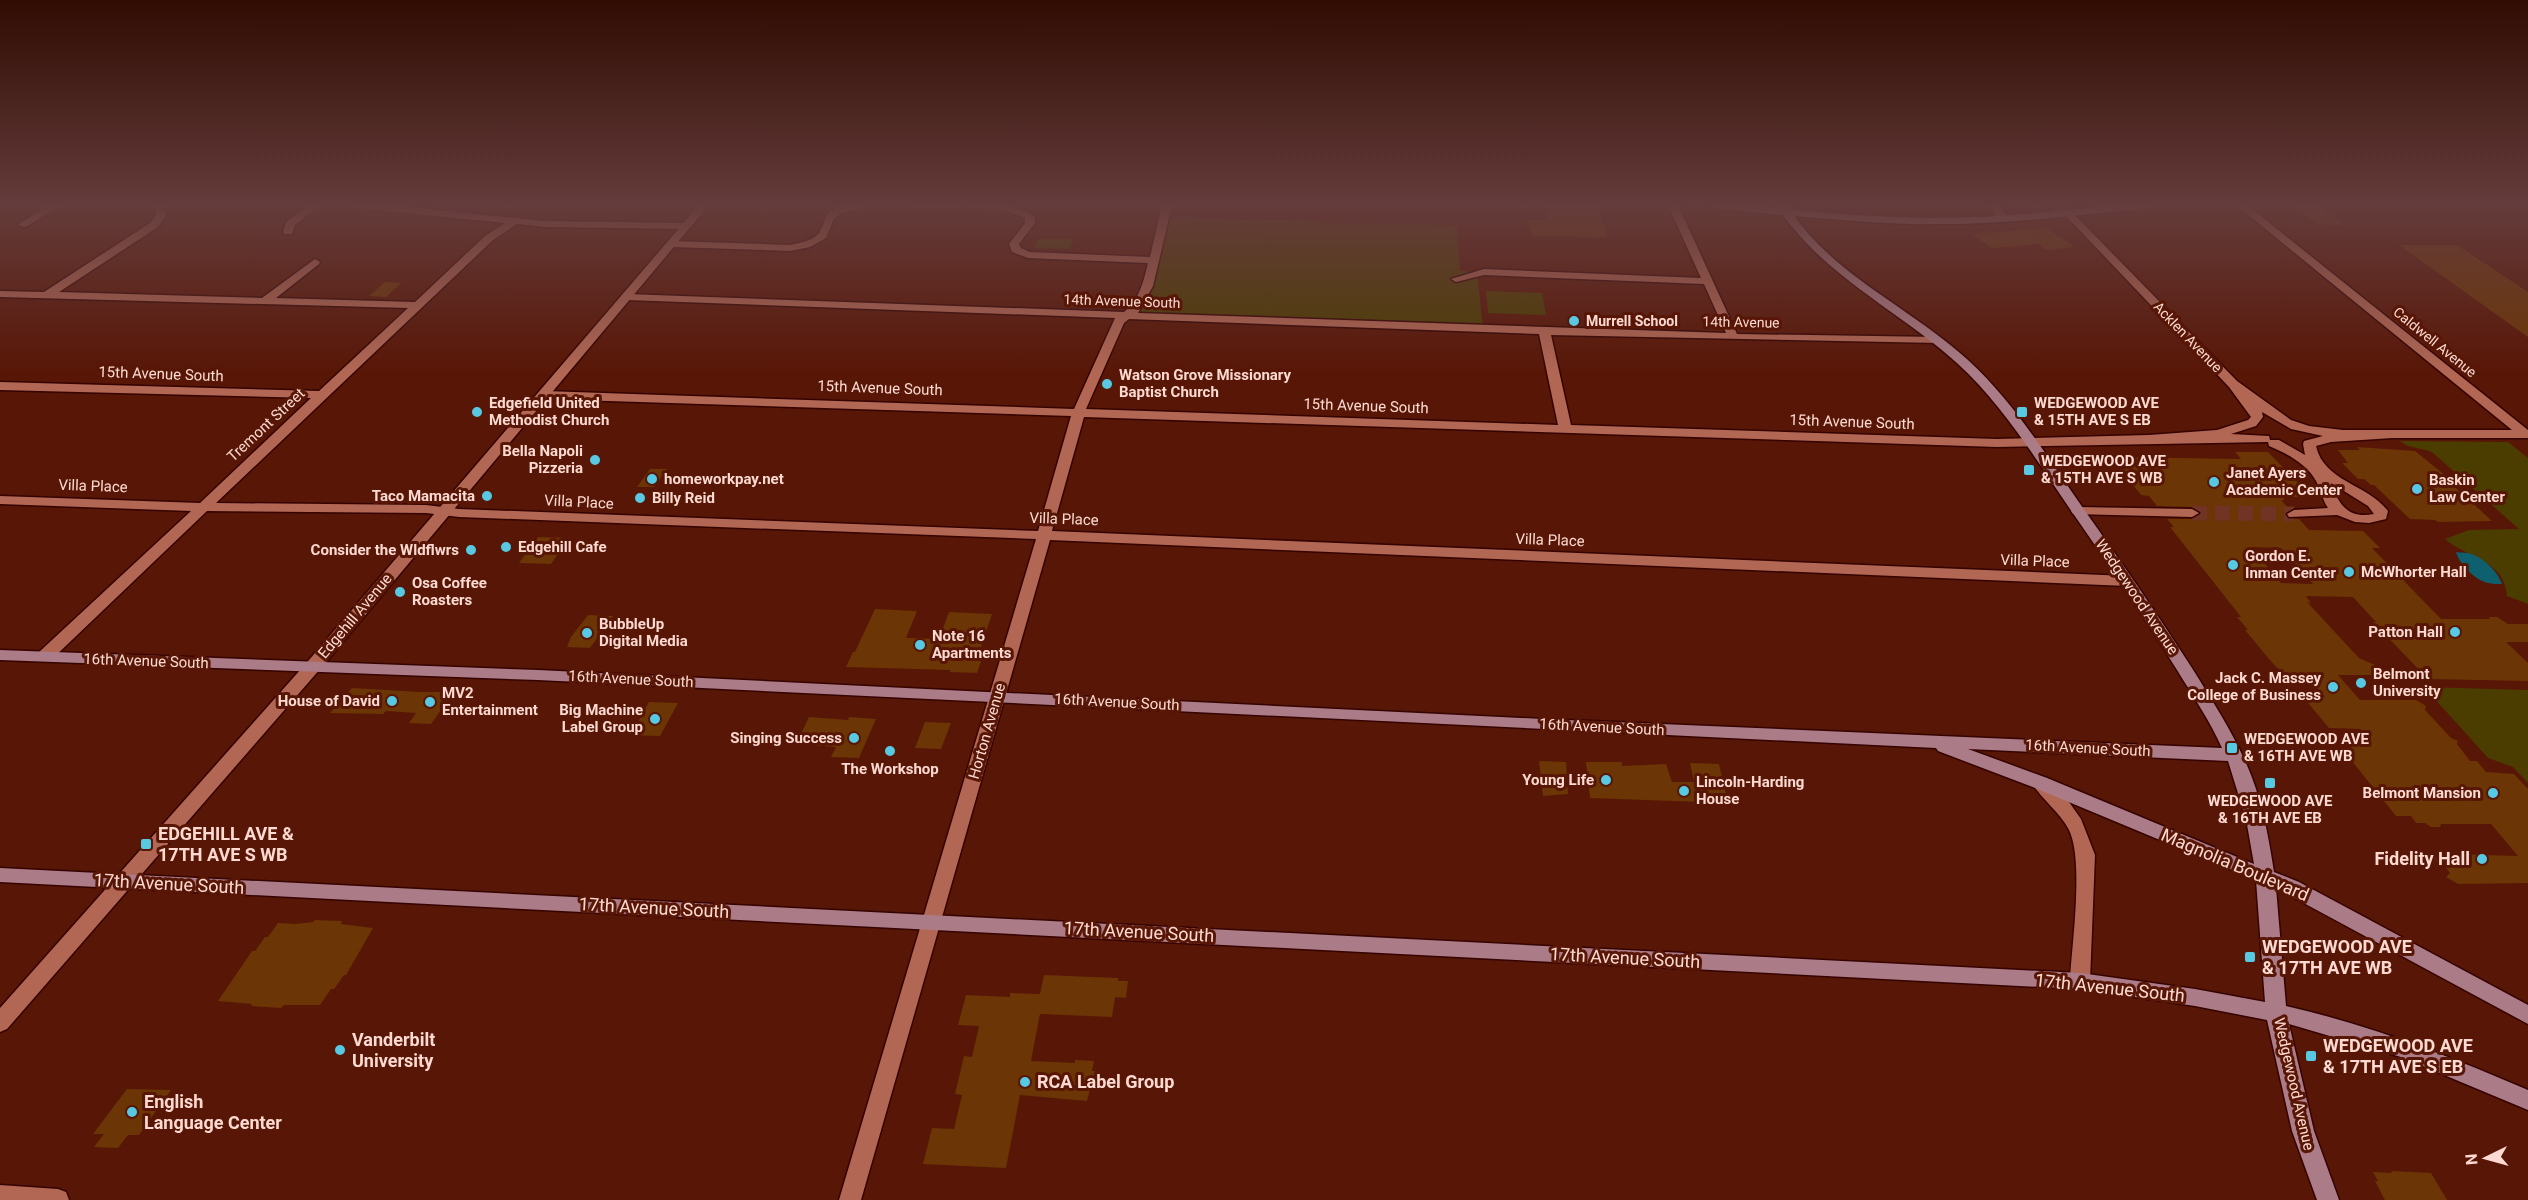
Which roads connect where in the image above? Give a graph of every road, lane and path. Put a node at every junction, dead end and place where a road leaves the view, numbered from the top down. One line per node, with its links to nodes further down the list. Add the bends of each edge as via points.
1 (98, 261): 13 (street)
2 (465, 261): 16 (street, Tremont Street)
3 (658, 261): 14 (street, Edgehill Avenue)
4 (1154, 261): 17 (street, Horton Avenue, via 1148,286)
5 (1698, 261): 11 (street)
6 (1830, 261): 20 (main road, Wedgewood Avenue)
7 (2114, 261): 21 (street, Acklen Avenue)
8 (2311, 261): 30 (street, Caldwell Avenue)
9 (315, 262): 15 (street)
10 (1456, 279): 11 (street, via 1484,272)
11 (1707, 281): 19 (street)
12 (0, 294): 13 (street)
13 (46, 295): 15 (street)
14 (627, 297): 17 (street, 14th Avenue South); 24 (street, Edgehill Avenue)
15 (265, 301): 16 (street)
16 (419, 305): 23 (street, Tremont Street)
17 (1126, 316): 18 (street, 14th Avenue South); 25 (street, Horton Avenue, via 1119,321)
18 (1544, 331): 19 (street, 14th Avenue); 28 (street)
19 (1733, 337): 20 (street, 14th Avenue)
20 (1938, 340): 33 (main road, Wedgewood Avenue, via 1989,388)
21 (2233, 384): 26 (street, Acklen Avenue, via 2255,411 2257,417); 27 (street, Acklen Avenue)
22 (0, 386): 23 (street, 15th Avenue South)
23 (322, 395): 38 (street, Tremont Street)
24 (545, 395): 25 (street, 15th Avenue South); 39 (street, Edgehill Avenue)
25 (1079, 411): 28 (street, 15th Avenue South); 43 (street, Horton Avenue)
26 (2253, 422): 27 (street, 15th Avenue South, via 2273,419); 31 (street, 15th Avenue South, via 2218,434); 32 (street, Acklen Avenue, via 2252,430)
27 (2295, 425): 29 (street, via 2325,432); 34 (street, via 2307,434)
28 (1565, 429): 33 (street, 15th Avenue South)
29 (2392, 434): 30 (street); 34 (street, via 2330,438)
30 (2527, 434)
31 (2149, 439): 32 (street, 15th Avenue South, via 2245,437); 33 (street, 15th Avenue South)
32 (2269, 441): 34 (street, 15th Avenue South, via 2292,447); 36 (street, via 2310,465 2324,482)
33 (2030, 443): 40 (main road, Wedgewood Avenue)
34 (2309, 444): 37 (street, via 2312,457 2330,476)
35 (0, 500): 38 (street, Villa Place)
36 (2335, 506): 37 (street, via 2334,496 2345,494); 37 (street, via 2353,517 2370,519 2379,518); 42 (street)
37 (2377, 506)
38 (205, 507): 39 (street, Villa Place); 46 (street, Tremont Street)
39 (444, 511): 43 (street, Villa Place, via 693,524); 47 (street, Edgehill Avenue)
40 (2078, 511): 41 (street); 44 (main road, Wedgewood Avenue)
41 (2192, 513)
42 (2294, 514)
43 (1043, 535): 44 (street, Villa Place); 48 (street, Horton Avenue)
44 (2127, 581): 50 (main road, Wedgewood Avenue, via 2214,715)
45 (0, 655): 46 (main road, 16th Avenue South)
46 (44, 657): 47 (main road, 16th Avenue South)
47 (313, 666): 48 (main road, 16th Avenue South); 54 (street, Edgehill Avenue)
48 (998, 696): 49 (main road, 16th Avenue South); 55 (street, Horton Avenue)
49 (1930, 741): 50 (main road, 16th Avenue South); 51 (main road, Magnolia Boulevard)
50 (2233, 755): 53 (main road, Wedgewood Avenue, via 2256,820)
51 (2041, 783): 53 (main road, Magnolia Boulevard); 56 (street, via 2071,815 2086,855)
52 (0, 875): 54 (main road, 17th Avenue South)
53 (2264, 876): 57 (main road, Wedgewood Avenue); 58 (main road, Magnolia Boulevard, via 2292,887)
54 (122, 882): 55 (main road, 17th Avenue South); 59 (street, Edgehill Avenue)
55 (932, 921): 56 (main road, 17th Avenue South); 63 (street, Horton Avenue)
56 (2080, 981): 57 (main road, 17th Avenue South)
57 (2276, 1012): 60 (main road, via 2383,1041); 64 (main road, Wedgewood Avenue, via 2299,1118)
58 (2528, 1015)
59 (0, 1023)
60 (2528, 1100)
61 (0, 1196): 62 (street)
62 (58, 1200)
63 (850, 1200)
64 (2328, 1200)

